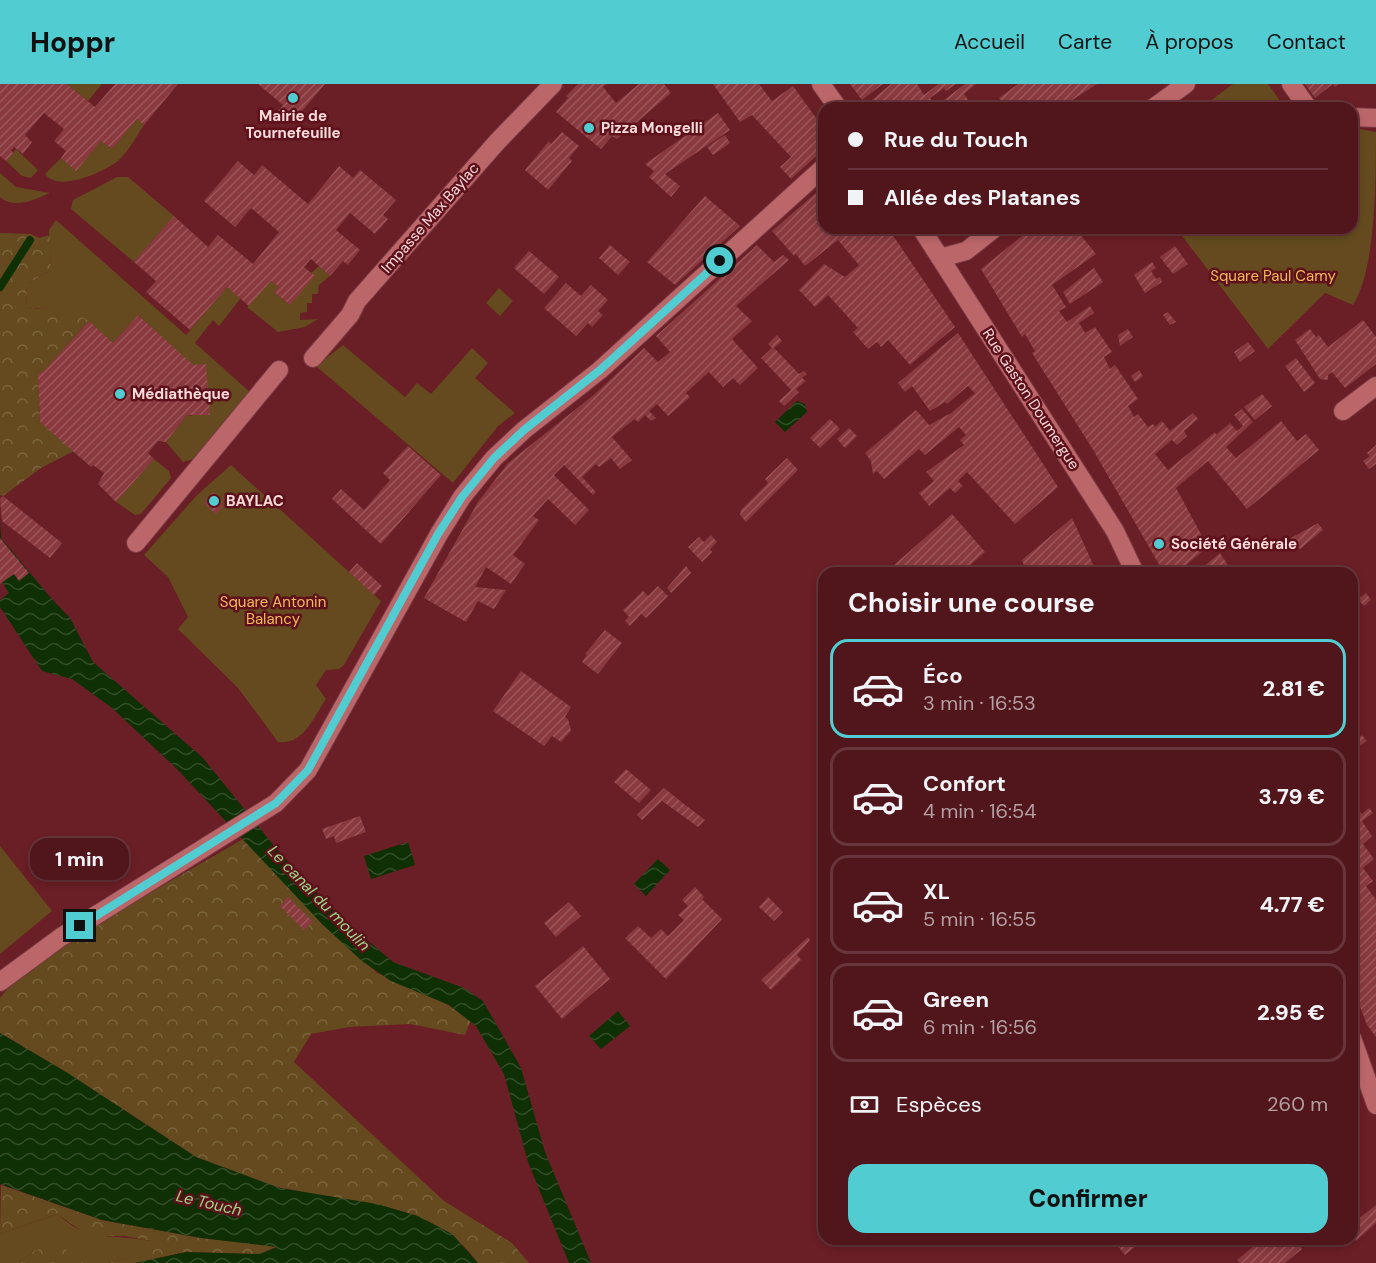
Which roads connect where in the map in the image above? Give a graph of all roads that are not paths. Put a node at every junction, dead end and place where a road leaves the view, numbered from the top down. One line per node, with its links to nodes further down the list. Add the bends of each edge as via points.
1 (553, 84): 14 (street, Impasse Max Baylac, via 357,301 350,315)
2 (821, 84): 5 (street)
3 (1186, 84): 6 (street)
4 (1291, 84): 7 (street)
5 (834, 102)
6 (1161, 102)
7 (1304, 102)
8 (1358, 117): 9 (street)
9 (1376, 117)
10 (818, 172): 20 (street, via 600,370 494,458 438,534 308,770 276,803 61,937)
11 (925, 234): 13 (street, Rue Gaston Doumergue)
12 (987, 234): 13 (street, via 966,251)
13 (940, 258): 19 (street, Rue Gaston Doumergue, via 1115,531)
14 (313, 358)
15 (279, 370): 18 (street)
16 (1376, 386): 17 (street)
17 (1343, 411)
18 (136, 543)
19 (1132, 567)
20 (0, 982)
21 (1358, 1055): 22 (street)
22 (1376, 1105)

